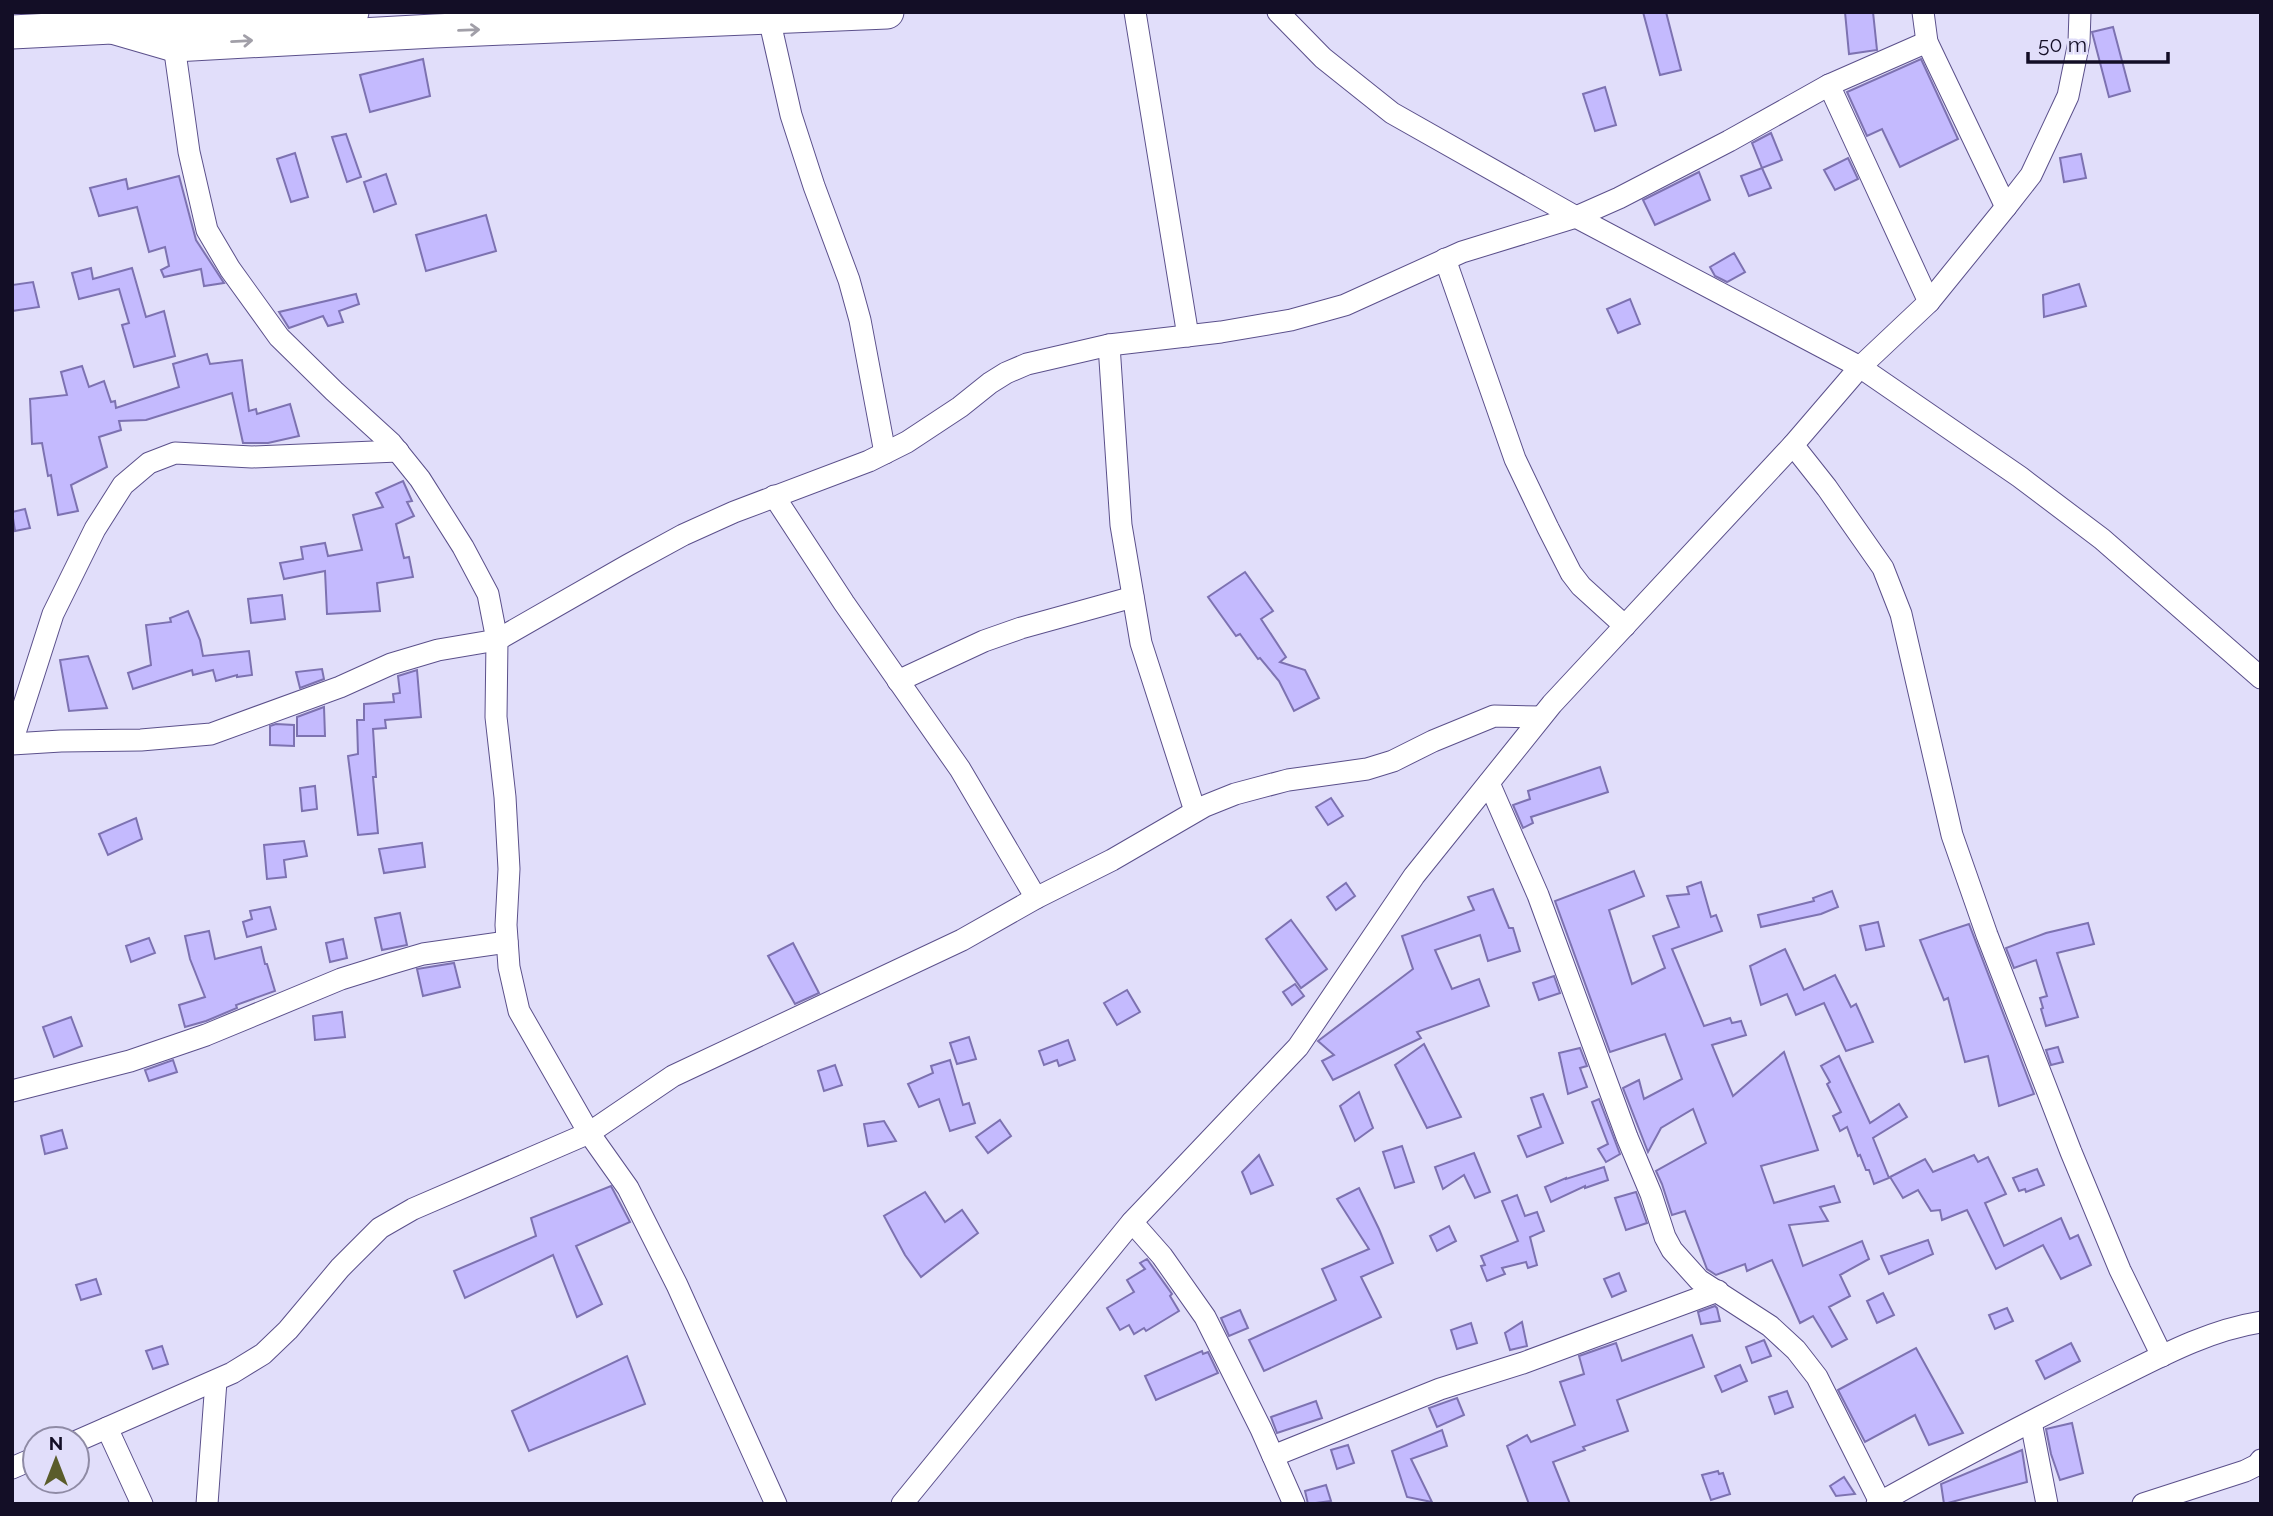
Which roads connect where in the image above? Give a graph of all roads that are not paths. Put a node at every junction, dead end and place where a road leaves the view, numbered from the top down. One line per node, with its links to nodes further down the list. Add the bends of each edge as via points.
1 (352, 12): 8 (main road, via 173,19)
2 (887, 12): 7 (main road)
3 (1135, 12): 17 (street)
4 (1278, 12): 14 (street, via 1323,58 1391,113)
5 (1923, 12): 10 (street)
6 (2080, 12): 13 (street, via 2068,96 2031,175)
7 (769, 18): 11 (main road, one-way to 7); 22 (street, via 791,115 860,320)
8 (112, 27): 9 (main road); 11 (main road)
9 (12, 32)
10 (1927, 42): 12 (street); 13 (street)
11 (174, 45): 21 (street, via 189,152 207,230 279,337)
12 (1829, 85): 14 (street, via 1664,176); 16 (street)
13 (2006, 207): 16 (street)
14 (1576, 217): 15 (street); 19 (street)
15 (1445, 259): 17 (street, via 1345,305 1291,320); 25 (street, via 1515,458 1548,528 1581,586)
16 (1929, 302): 19 (street)
17 (1188, 336): 18 (street)
18 (1109, 345): 22 (street, via 1006,373); 24 (street, via 1121,525)
19 (1860, 367): 20 (street); 27 (street, via 2102,539)
20 (1793, 445): 25 (street); 40 (street, via 1882,568 1901,614 1952,835 1987,935 2120,1270)
21 (398, 451): 26 (street, via 428,491 488,594); 30 (street, via 252,457 175,453 149,463 123,485 95,529 53,614)
22 (885, 453): 23 (street)
23 (774, 496): 26 (street, via 683,535); 28 (street)
24 (1133, 597): 28 (street, via 984,641); 32 (street, via 1141,643)
25 (1625, 626): 29 (street)
26 (497, 640): 30 (street, via 391,664 211,734); 34 (street, via 496,718 509,869)
27 (2261, 678)
28 (898, 681): 33 (street, via 960,769)
29 (1541, 717): 31 (street); 32 (street, via 1494,716 1393,761 1288,780)
30 (12, 743)
31 (1489, 783): 37 (street, via 1414,876 1298,1047); 38 (street, via 1552,933 1665,1237 1699,1280)
32 (1195, 811): 33 (street)
33 (1036, 898): 36 (street, via 962,940 673,1076)
34 (507, 942): 35 (street, via 423,954 389,964 130,1061); 36 (street, via 519,1011)
35 (12, 1091)
36 (589, 1133): 41 (street, via 413,1209 380,1228 263,1354); 50 (street, via 628,1188 671,1273)
37 (1132, 1222): 45 (street, via 1205,1317); 51 (street)
38 (1718, 1292): 45 (street, via 1440,1388); 47 (street, via 1770,1326 1796,1350 1816,1377)
39 (2261, 1322): 40 (street, via 2207,1335)
40 (2162, 1356): 42 (street)
41 (216, 1381): 43 (street); 49 (street)
42 (2031, 1422): 47 (street); 53 (street)
43 (107, 1428): 44 (street); 48 (street)
44 (91, 1435)
45 (1273, 1457): 52 (street)
46 (2261, 1460): 54 (street, via 2245,1471)
47 (1879, 1503)
48 (142, 1504)
49 (207, 1504)
50 (776, 1504)
51 (902, 1504)
52 (1294, 1504)
53 (2047, 1504)
54 (2143, 1504)

